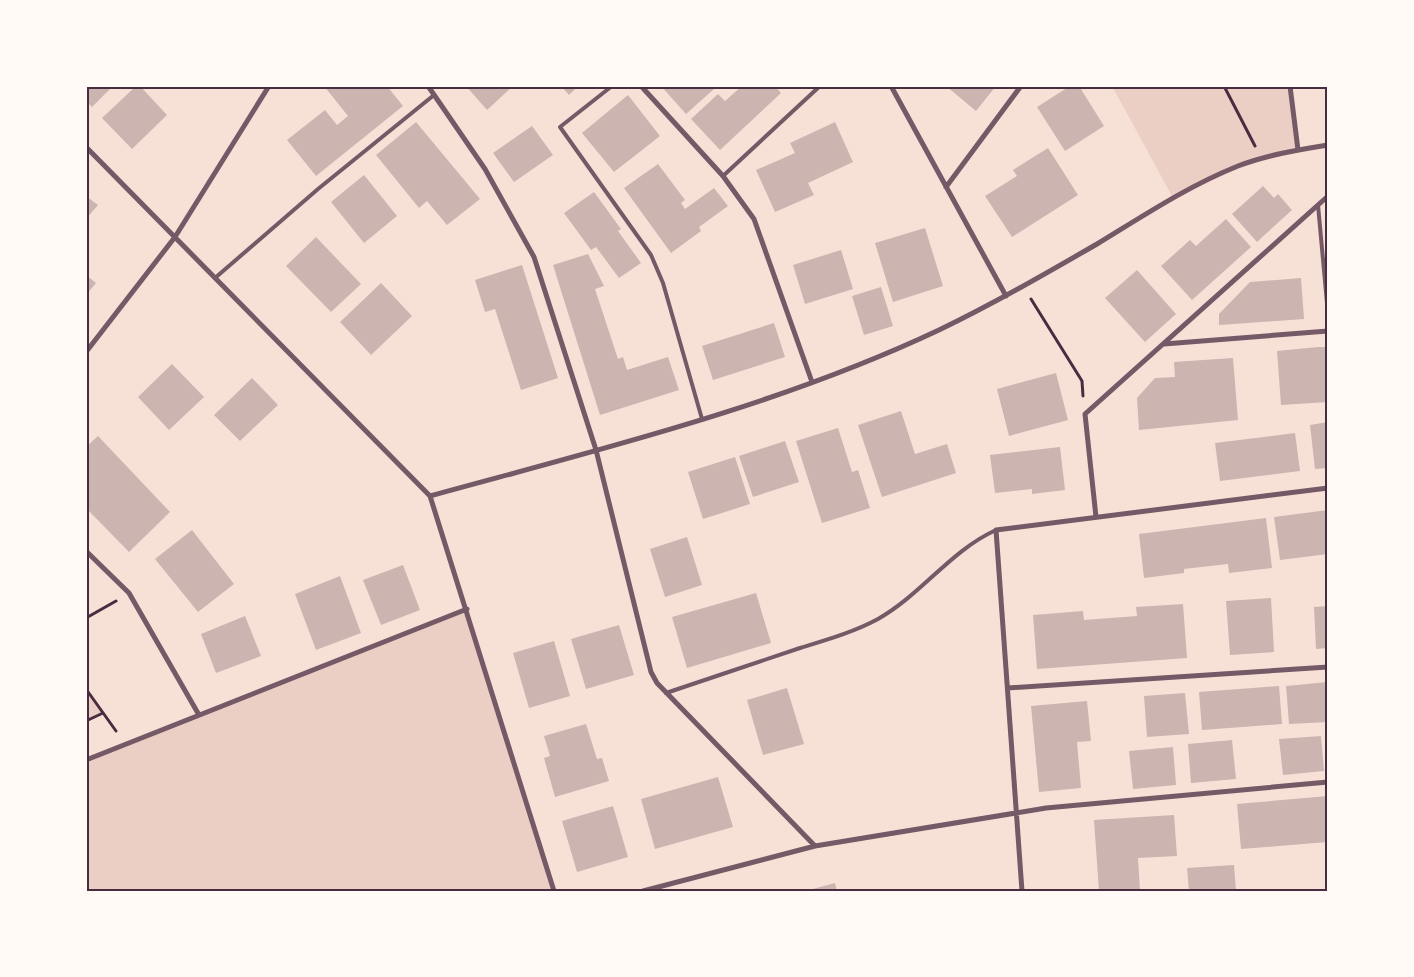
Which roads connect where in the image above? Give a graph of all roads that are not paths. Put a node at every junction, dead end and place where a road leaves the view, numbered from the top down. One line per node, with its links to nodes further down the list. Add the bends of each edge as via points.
1 (269, 86): 17 (street)
2 (428, 86): 9 (street)
3 (612, 86): 25 (lane, via 560,127 651,254 663,283)
4 (641, 86): 13 (street)
5 (820, 86): 13 (lane)
6 (891, 86): 14 (street)
7 (1021, 86): 14 (street)
8 (1290, 86): 12 (street)
9 (434, 95): 18 (lane); 26 (street, via 484,169 534,257)
10 (1328, 146): 12 (street)
11 (86, 147): 17 (street)
12 (1298, 150): 19 (street, via 1238,166 1173,198)
13 (723, 176): 24 (street, via 754,219)
14 (946, 187): 19 (street)
15 (1328, 196): 16 (street)
16 (1318, 205): 20 (lane); 22 (street)
17 (175, 237): 18 (street); 23 (street)
18 (215, 278): 28 (street)
19 (1006, 296): 24 (street, via 937,331)
20 (1328, 314)
21 (1328, 331): 22 (street)
22 (1163, 344): 29 (street, via 1085,414)
23 (86, 352)
24 (812, 382): 25 (street)
25 (702, 419): 26 (street)
26 (596, 450): 28 (street); 35 (street, via 651,672)
27 (1328, 488): 29 (street)
28 (430, 496): 32 (street)
29 (1096, 517): 30 (street)
30 (996, 530): 34 (street); 35 (lane, via 975,539 925,586 877,620)
31 (86, 551): 36 (street, via 129,593)
32 (467, 609): 36 (street); 41 (street)
33 (1328, 667): 34 (street)
34 (1008, 688): 39 (street)
35 (666, 692): 40 (street)
36 (199, 715): 37 (street)
37 (86, 760)
38 (1328, 782): 39 (street)
39 (1016, 813): 40 (street); 43 (street)
40 (815, 846): 42 (street)
41 (554, 891)
42 (644, 891)
43 (1022, 891)

